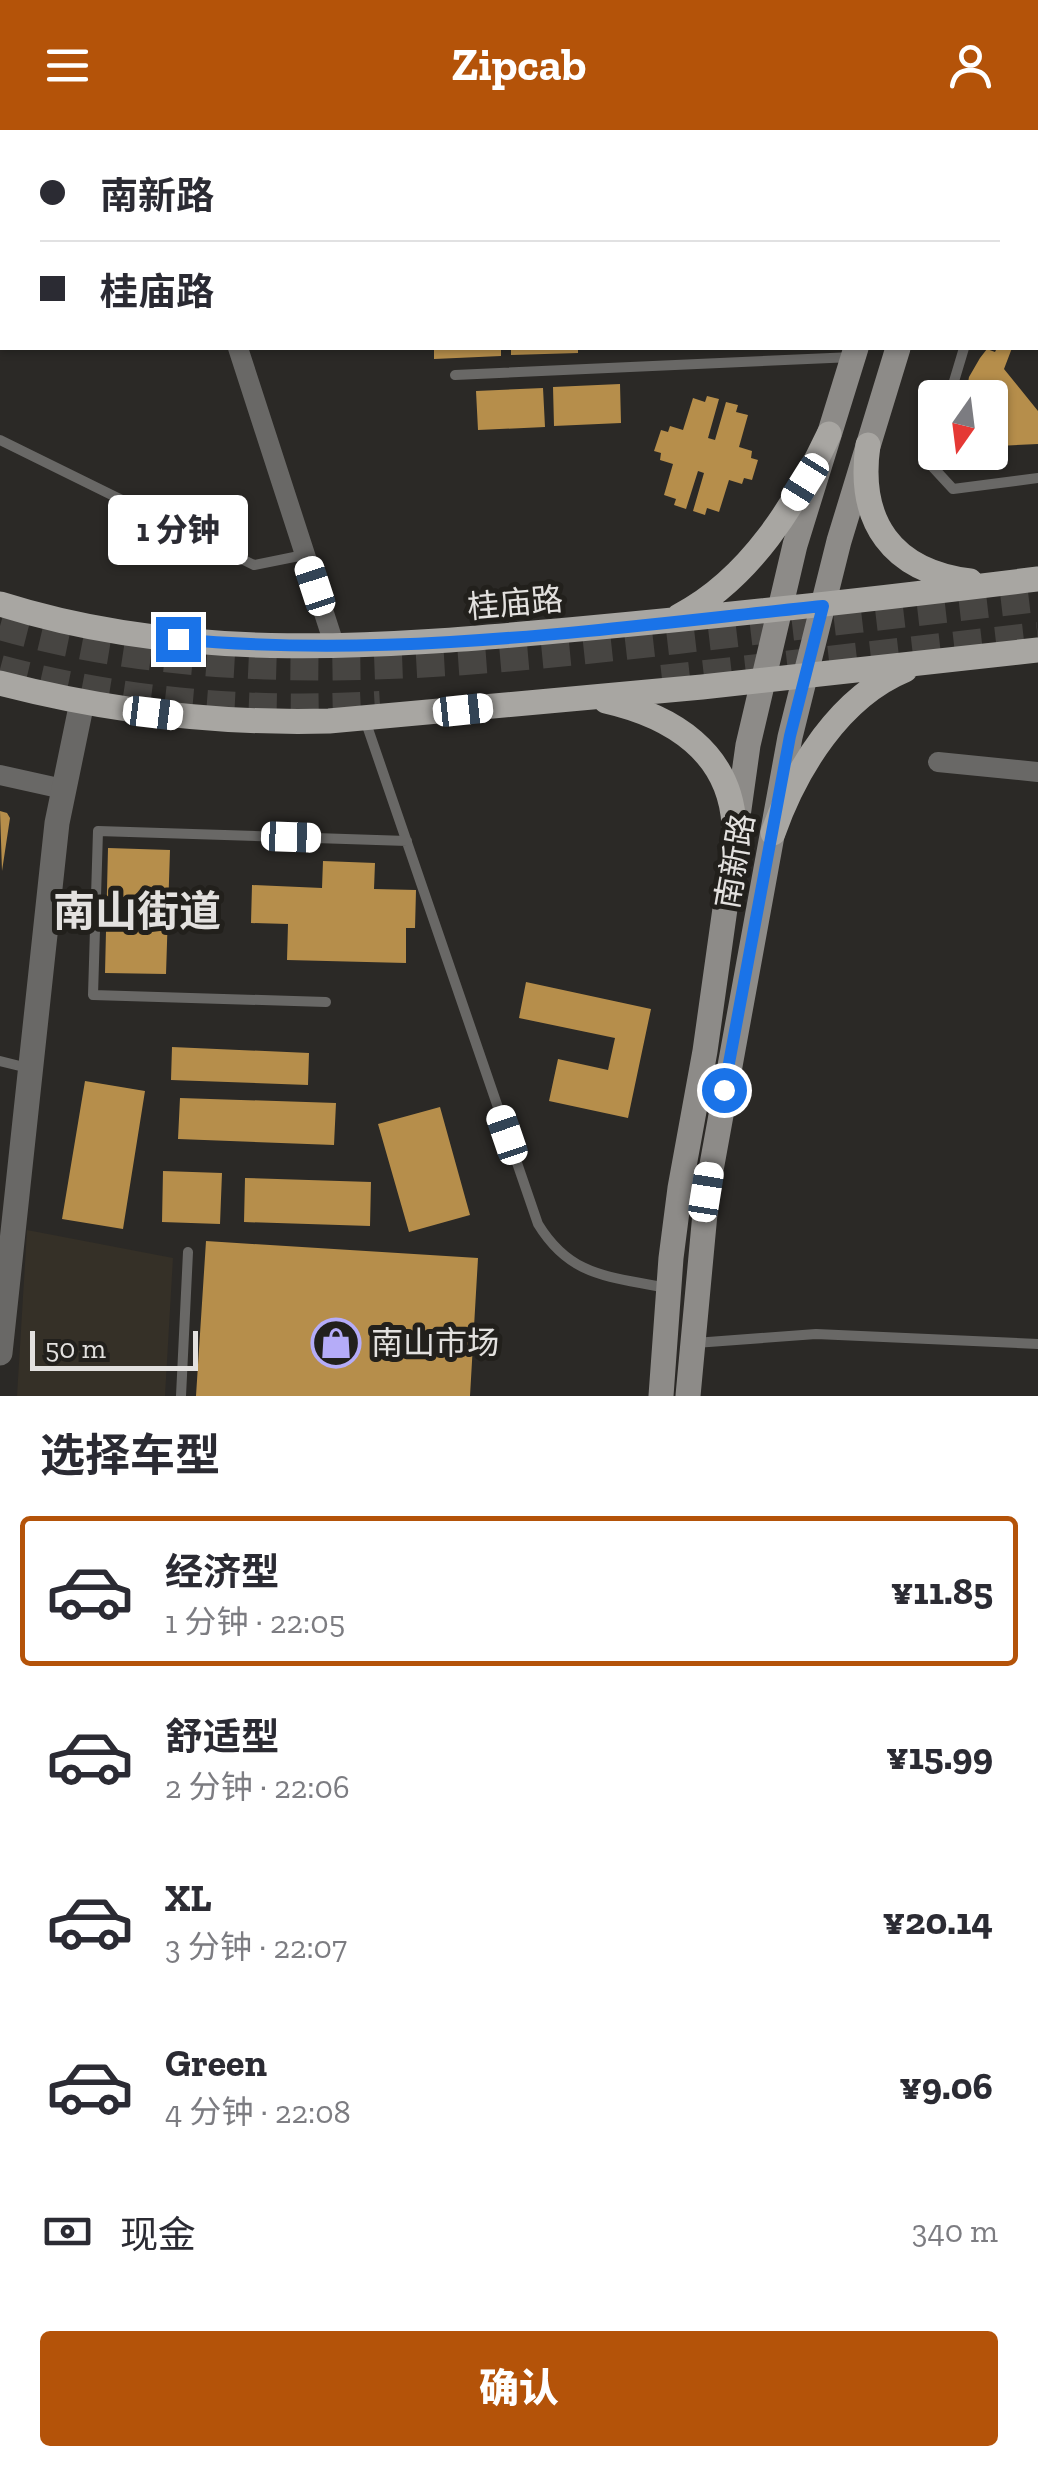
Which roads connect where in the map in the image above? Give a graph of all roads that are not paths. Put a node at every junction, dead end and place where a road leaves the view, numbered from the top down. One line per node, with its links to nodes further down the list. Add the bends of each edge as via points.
1 (239, 350): 12 (street)
2 (897, 350): 9 (main road, 南新路)
3 (963, 350): 6 (lane)
4 (854, 352): 5 (lane); 7 (main road, 南新路)
5 (455, 375)
6 (954, 380)
7 (829, 434): 17 (main road, 南新路); 18 (main road, via 805,482 758,548 714,594)
8 (0, 440): 12 (lane, via 254,564)
9 (868, 444): 14 (main road, via 866,491 887,543 930,570); 16 (main road, 南新路)
10 (935, 470): 11 (lane, via 953,488)
11 (1038, 478)
12 (305, 555): 19 (street)
13 (1038, 579): 14 (main road, 桂庙路)
14 (1005, 583): 16 (main road, 桂庙路)
15 (0, 604): 19 (main road, 桂庙路, via 149,636)
16 (823, 606): 17 (main road, 桂庙路); 22 (main road, 南新路)
17 (780, 610): 18 (main road, 桂庙路); 23 (main road, 南新路)
18 (663, 622): 19 (main road, 桂庙路)
19 (335, 647)
20 (1038, 650): 21 (main road)
21 (934, 661): 22 (main road); 33 (main road, via 888,677 837,720)
22 (805, 675): 23 (main road); 33 (main road, 南新路)
23 (763, 680): 25 (main road); 32 (main road, 南新路)
24 (0, 684): 26 (main road)
25 (581, 699): 27 (main road); 32 (main road, via 634,708 693,741 724,778)
26 (82, 702): 27 (main road, via 239,721); 31 (street)
27 (364, 719): 34 (lane)
28 (938, 762): 29 (street)
29 (1038, 772)
30 (0, 775): 31 (street)
31 (63, 790): 37 (street)
32 (734, 825): 39 (main road, 南新路)
33 (773, 833): 40 (main road, 南新路, via 709,1175)
34 (407, 840): 35 (lane, via 98,830 93,995); 39 (lane, via 538,1224 558,1252 585,1270)
35 (326, 1002)
36 (0, 1061): 37 (lane)
37 (30, 1068): 42 (street)
38 (188, 1252): 43 (lane)
39 (668, 1288): 44 (main road, 南新路)
40 (691, 1343): 41 (lane, via 816,1334); 45 (main road, 南新路)
41 (1038, 1344)
42 (0, 1353)
43 (181, 1396)
44 (661, 1396)
45 (688, 1396)

